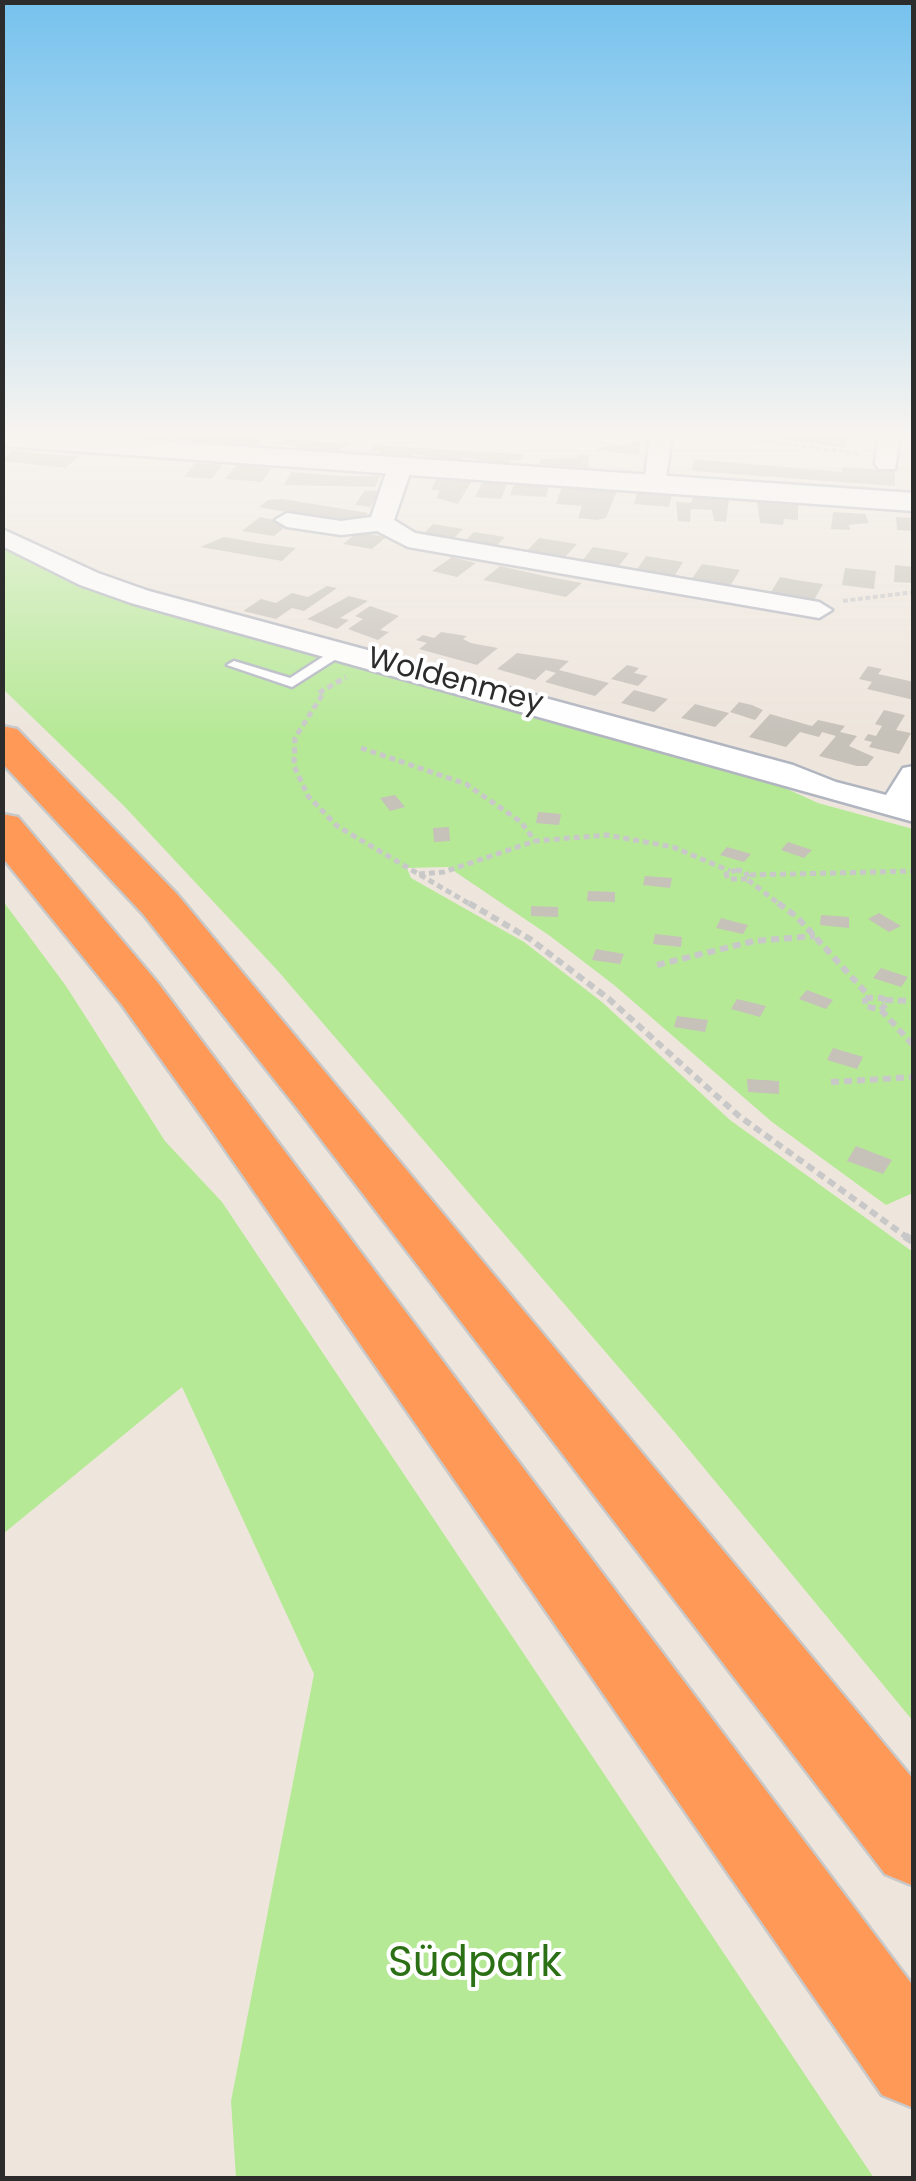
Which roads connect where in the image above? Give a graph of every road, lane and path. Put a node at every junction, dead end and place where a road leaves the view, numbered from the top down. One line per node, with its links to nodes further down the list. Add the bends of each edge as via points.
1 (399, 532): 4 (street, via 420,542)
2 (2, 536): 5 (street, Woldenmey, via 89,579)
3 (914, 592): 4 (path)
4 (819, 610)
5 (340, 652): 6 (lane, via 292,683); 11 (street, Woldenmey)
6 (234, 666)
7 (322, 694): 17 (path, via 296,738 294,766 308,796 337,826)
8 (2, 738): 30 (highway, via 160,904)
9 (361, 748): 13 (path, via 466,784 522,822)
10 (914, 775): 11 (street)
11 (904, 810)
12 (2, 826): 31 (highway, via 217,1097)
13 (535, 841): 15 (path, via 639,838); 16 (path)
14 (914, 870): 18 (path)
15 (730, 871): 18 (path); 18 (path, via 728,879)
16 (444, 872): 17 (path); 19 (path, via 452,880)
17 (418, 874): 19 (path)
18 (749, 878): 20 (path)
19 (444, 888): 29 (path, via 530,939 739,1116)
20 (816, 936): 21 (path, via 742,944); 22 (path)
21 (656, 965)
22 (868, 996): 23 (path); 25 (path, via 865,1006)
23 (884, 1000): 24 (path); 25 (path)
24 (914, 1001)
25 (881, 1010): 26 (path)
26 (914, 1046)
27 (914, 1077): 28 (path)
28 (831, 1082)
29 (914, 1242)
30 (914, 1844)
31 (914, 2063)

